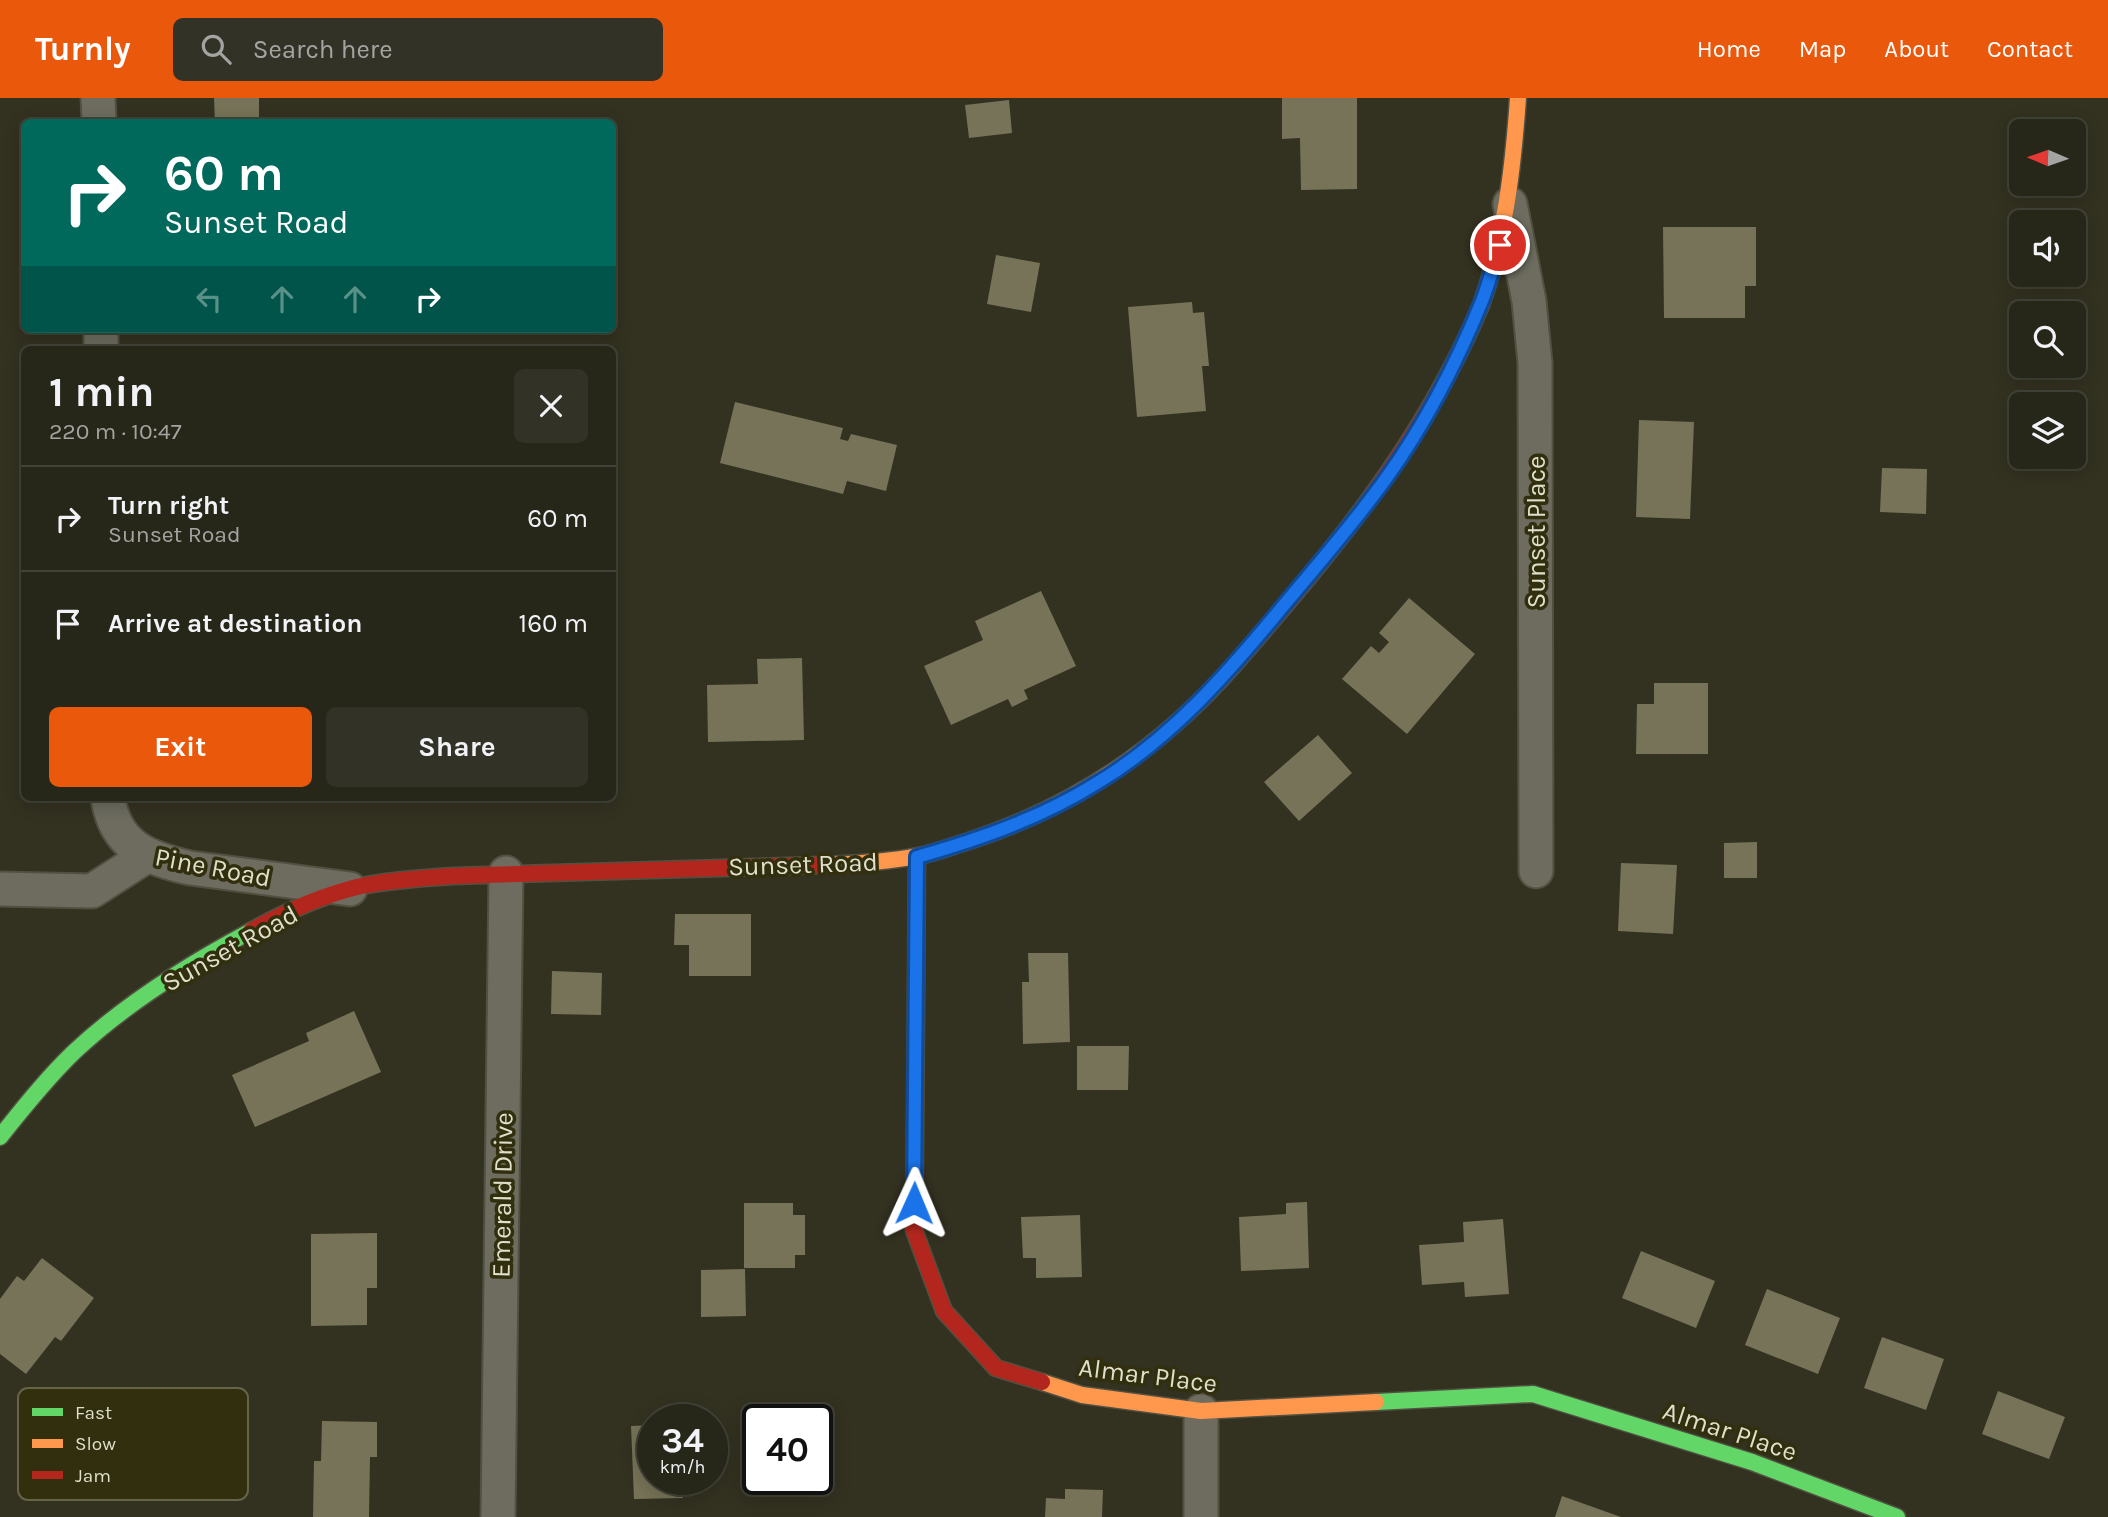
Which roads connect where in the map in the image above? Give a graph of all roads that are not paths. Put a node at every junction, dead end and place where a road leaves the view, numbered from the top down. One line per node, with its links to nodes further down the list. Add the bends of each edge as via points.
1 (98, 98): 3 (street)
2 (1518, 98): 4 (street, Sunset Road)
3 (99, 119)
4 (1508, 195): 7 (street, Sunset Road, via 1500,245 1483,298 1429,412 1387,477 1244,652 1151,746 1099,783 1044,813); 8 (street, Sunset Place, via 1529,300 1535,363)
5 (109, 801): 6 (street, Pine Road, via 113,822)
6 (148, 855): 10 (street, via 92,891); 11 (street, Pine Road, via 190,868)
7 (917, 857): 9 (street, Sunset Road, via 855,864); 13 (street, Almar Place, via 914,1230 944,1311 996,1368 1082,1395)
8 (1536, 871)
9 (506, 873): 11 (street, Sunset Road); 14 (street, Emerald Drive)
10 (0, 889)
11 (350, 889): 12 (street, Sunset Road, via 259,926 144,998 68,1058)
12 (0, 1137)
13 (1201, 1411): 15 (street); 16 (street, Almar Place, via 1533,1394 1752,1462)
14 (498, 1517)
15 (1201, 1517)
16 (1897, 1517)

